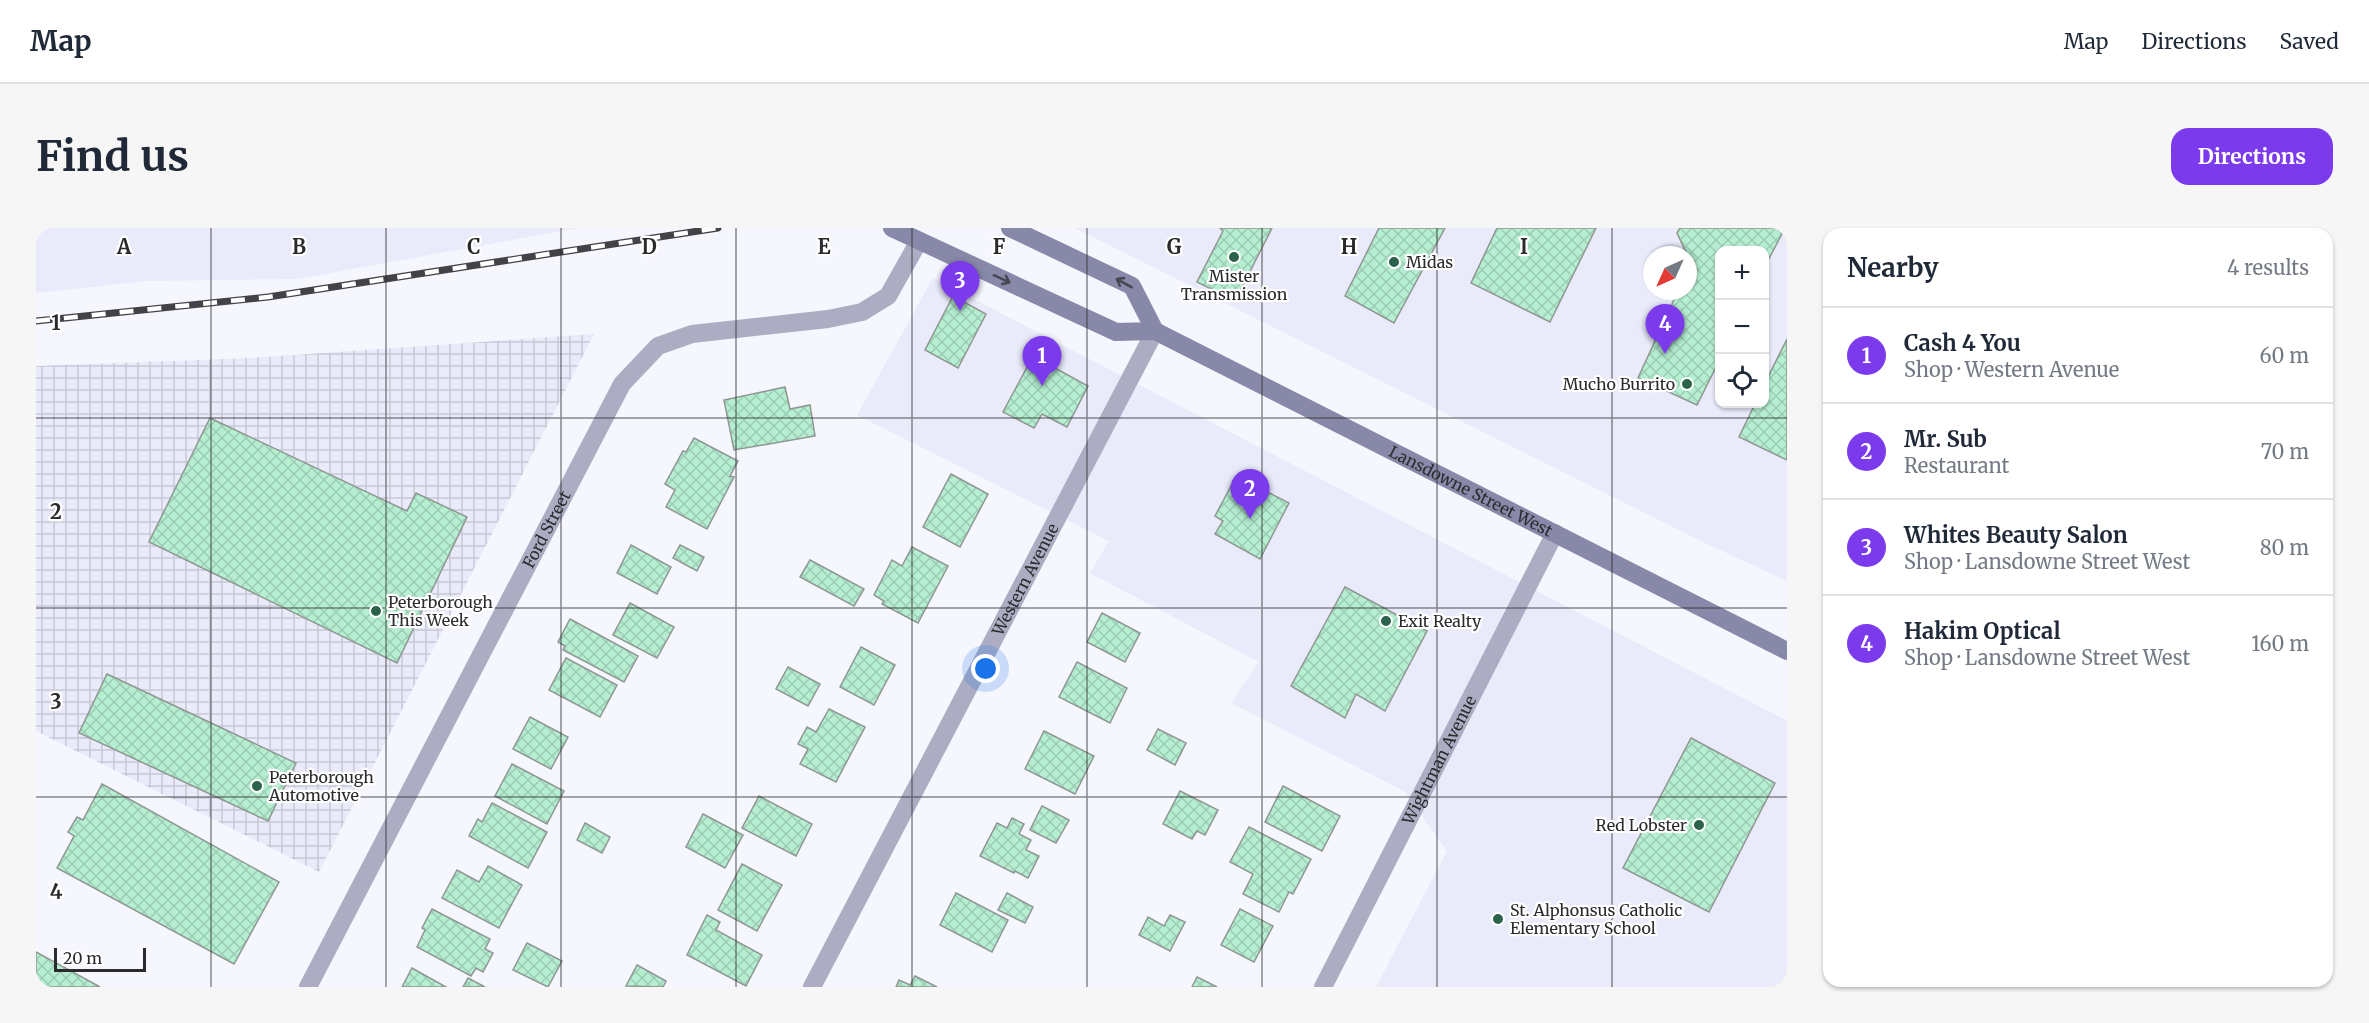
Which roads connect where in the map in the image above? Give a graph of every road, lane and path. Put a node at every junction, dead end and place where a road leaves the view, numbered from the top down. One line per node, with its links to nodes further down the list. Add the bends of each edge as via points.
1 (891, 228): 3 (main road, Lansdowne Street West)
2 (1010, 228): 4 (main road, one-way to 2, via 1132,286)
3 (919, 241): 4 (main road, Lansdowne Street West, one-way to 4, via 1116,332); 7 (street, Ford Street, via 888,296 862,312 692,334 658,346 622,384)
4 (1155, 330): 5 (main road, Lansdowne Street West); 8 (street, Western Avenue)
5 (1555, 533): 6 (main road, Lansdowne Street West); 9 (street, Wightman Avenue)
6 (1787, 651)
7 (308, 987)
8 (812, 987)
9 (1323, 987)

